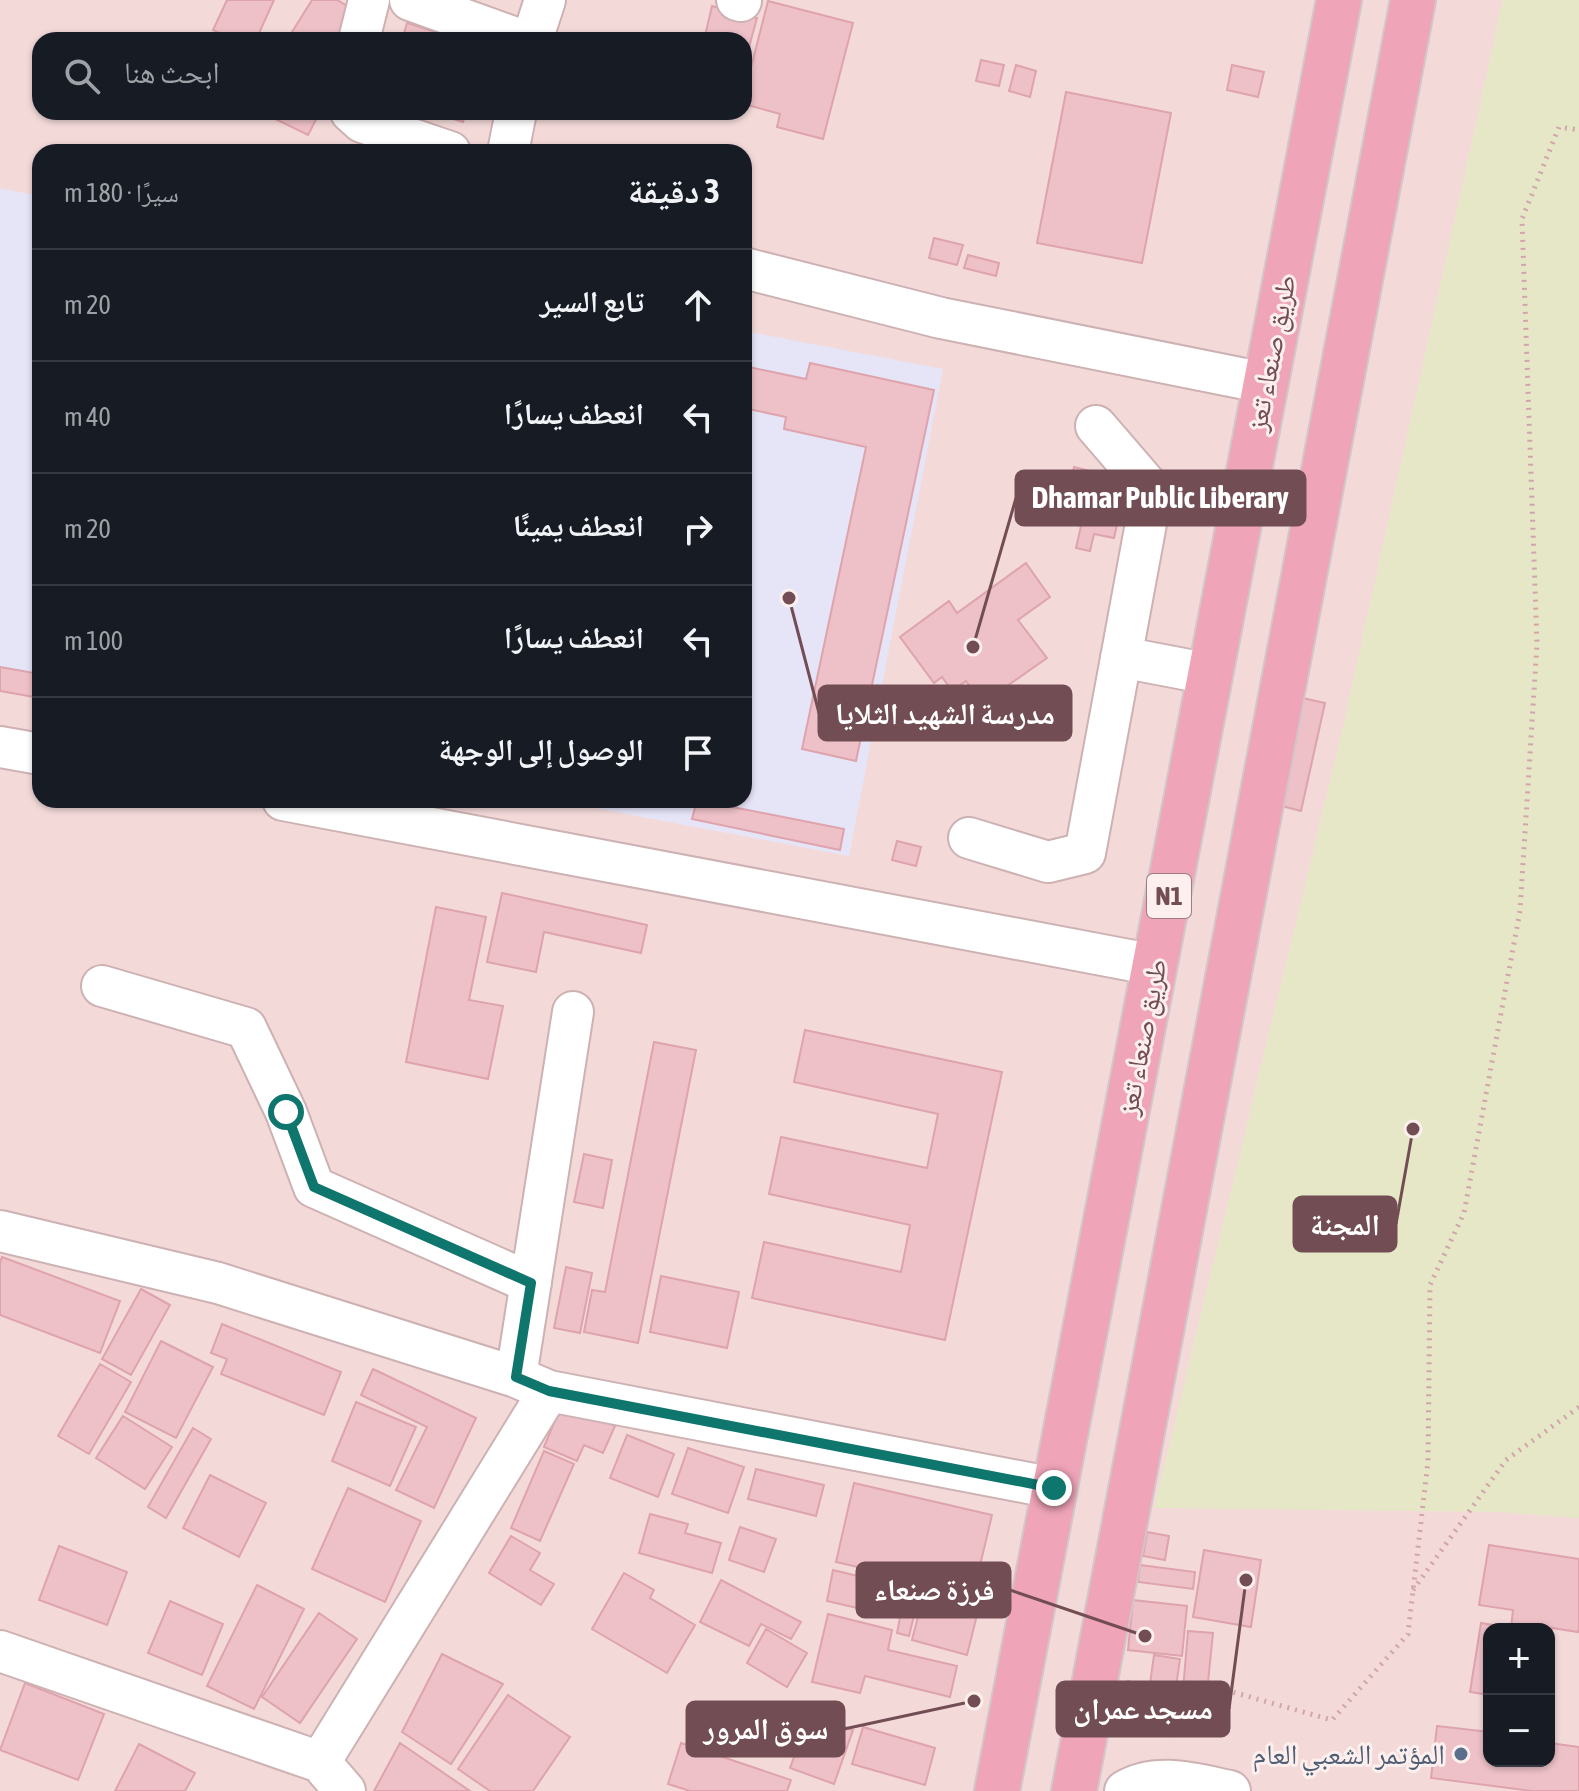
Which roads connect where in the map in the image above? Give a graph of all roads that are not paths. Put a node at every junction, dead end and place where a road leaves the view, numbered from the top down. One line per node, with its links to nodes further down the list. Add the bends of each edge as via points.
1 (369, 0): 6 (street)
2 (410, 0): 7 (street)
3 (545, 0): 8 (street)
4 (1339, 0): 14 (highway, طريق صنعاء تعز / N1)
5 (1413, 0): 32 (highway)
6 (361, 32)
7 (499, 32)
8 (535, 32)
9 (360, 120): 11 (street)
10 (514, 120): 12 (street)
11 (427, 144)
12 (510, 144)
13 (752, 270): 14 (street, via 941,318)
14 (1265, 383): 17 (highway, طريق صنعاء تعز / N1)
15 (1096, 426): 16 (street, via 1152,491)
16 (1121, 657): 17 (street); 21 (street, via 1085,853 1048,862)
17 (1210, 674): 22 (highway, طريق صنعاء تعز / N1)
18 (0, 747): 19 (street)
19 (32, 753)
20 (325, 808): 22 (street)
21 (969, 838)
22 (1155, 965): 28 (highway, طريق صنعاء تعز / N1)
23 (102, 986): 26 (street, via 246,1028 314,1187)
24 (573, 1012): 26 (street)
25 (0, 1231): 27 (street, via 218,1283)
26 (531, 1283): 27 (street)
27 (532, 1384): 28 (street); 30 (street)
28 (1054, 1488): 31 (highway, طريق صنعاء تعز / N1)
29 (0, 1651): 30 (street)
30 (333, 1777)
31 (997, 1791)
32 (1074, 1791)
33 (1125, 1791): 34 (street, via 1174,1780)
34 (1230, 1791)

